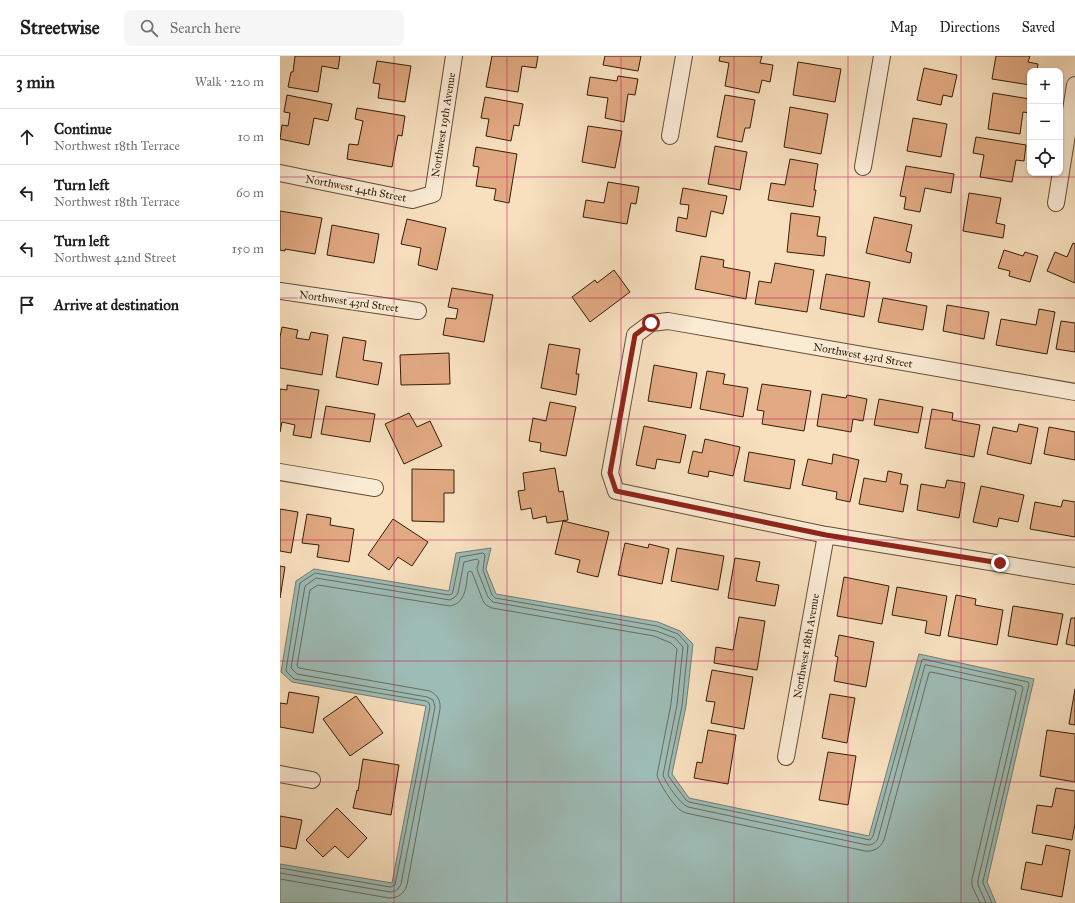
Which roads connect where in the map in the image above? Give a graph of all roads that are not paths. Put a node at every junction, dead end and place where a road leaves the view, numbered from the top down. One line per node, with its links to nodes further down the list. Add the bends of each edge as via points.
1 (454, 56): 8 (street, Northwest 19th Avenue)
2 (684, 56): 5 (street)
3 (882, 56): 6 (street)
4 (1075, 85): 9 (street)
5 (670, 136)
6 (863, 168)
7 (280, 173): 8 (street, Northwest 44th Street, via 412,200)
8 (433, 194)
9 (1056, 203)
10 (280, 291): 11 (street, Northwest 43rd Street)
11 (418, 311)
12 (1075, 392): 15 (street, Northwest 43rd Street, via 668,321 651,323 635,335 610,473 616,491)
13 (280, 472): 14 (street)
14 (376, 488)
15 (826, 535): 16 (street); 17 (street, Northwest 18th Avenue)
16 (1075, 576)
17 (786, 758)
18 (280, 774): 19 (street)
19 (312, 780)

